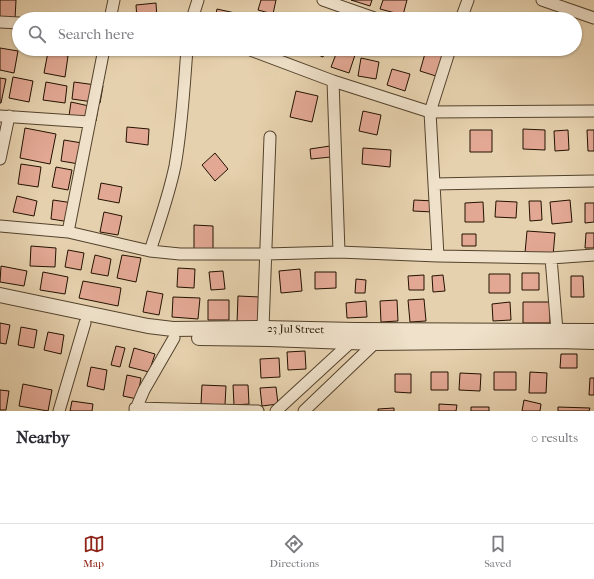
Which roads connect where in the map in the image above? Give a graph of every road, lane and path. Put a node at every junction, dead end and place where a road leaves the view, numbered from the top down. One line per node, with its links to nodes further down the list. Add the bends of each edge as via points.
1 (114, 0): 6 (street)
2 (198, 0): 7 (street)
3 (323, 0): 8 (street)
4 (468, 0): 9 (street)
5 (542, 0): 10 (street)
6 (111, 12)
7 (194, 12)
8 (357, 12)
9 (464, 12)
10 (577, 12)
11 (582, 14): 12 (street)
12 (594, 18)
13 (0, 22): 14 (street)
14 (12, 23)
15 (103, 56): 23 (street)
16 (187, 56): 30 (street, via 182,120 175,166)
17 (267, 56): 19 (street)
18 (448, 56): 21 (street)
19 (334, 81): 21 (street); 31 (street)
20 (594, 111): 21 (street)
21 (430, 112): 27 (street)
22 (4, 116): 23 (street); 25 (street)
23 (89, 122): 29 (street)
24 (270, 137): 32 (street)
25 (0, 159)
26 (594, 181): 27 (street)
27 (434, 184): 34 (street)
28 (0, 226): 29 (street)
29 (68, 232): 30 (street)
30 (150, 251): 32 (street, via 180,254)
31 (339, 252): 32 (street); 34 (street)
32 (266, 254): 39 (street)
33 (594, 255): 35 (street)
34 (438, 256): 35 (street)
35 (551, 258): 42 (street)
36 (0, 296): 41 (street, 23 Jul Street)
37 (0, 305): 38 (street, 23 Jul Street)
38 (86, 323): 41 (street, 23 Jul Street, via 146,334); 47 (street)
39 (263, 328): 41 (street, 23 Jul Street); 42 (street, 23 Jul Street)
40 (594, 331): 42 (street, 23 Jul Street)
41 (174, 333): 43 (street, 23 Jul Street); 46 (street)
42 (557, 336): 44 (street, 23 Jul Street); 45 (street, 23 Jul Street)
43 (351, 342): 45 (street, 23 Jul Street); 49 (street)
44 (594, 342)
45 (375, 343): 50 (street)
46 (135, 410): 48 (street)
47 (59, 411)
48 (258, 411)
49 (276, 411)
50 (304, 411)

